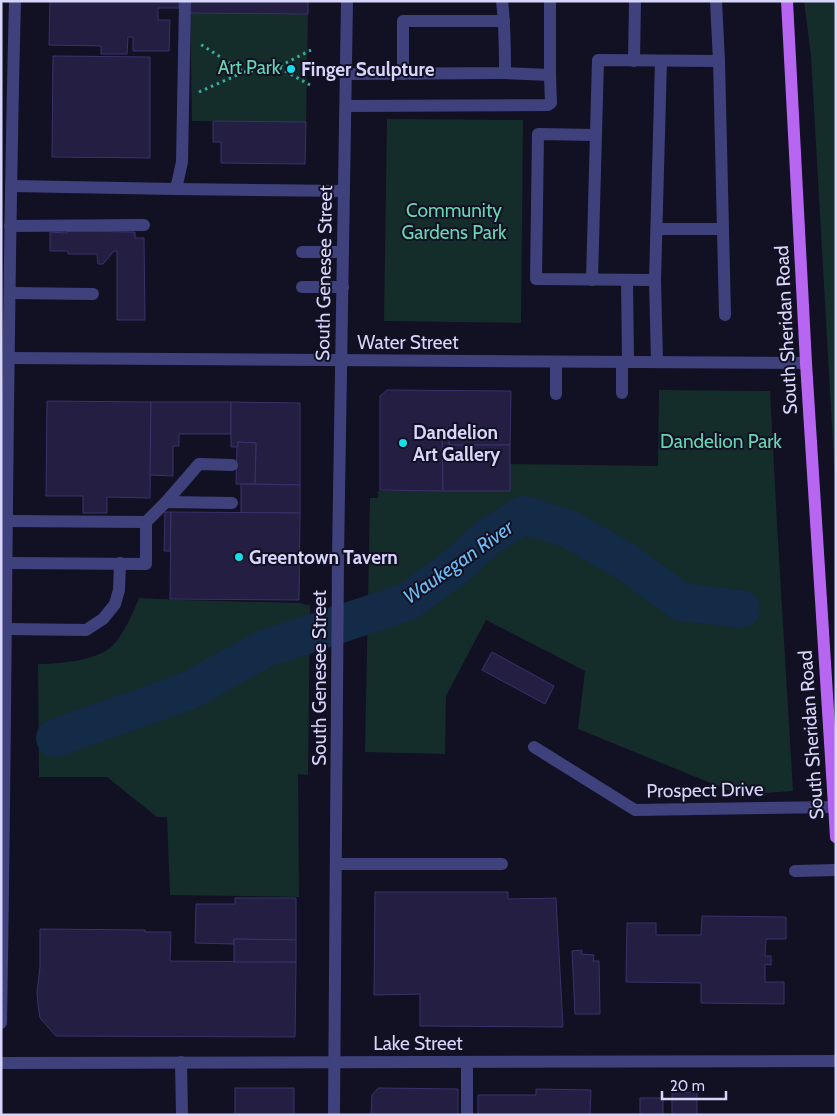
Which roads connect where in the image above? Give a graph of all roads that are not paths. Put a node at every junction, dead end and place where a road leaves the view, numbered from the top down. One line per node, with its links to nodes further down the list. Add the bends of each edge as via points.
1 (15, 1): 19 (street)
2 (185, 1): 20 (street, via 182,162)
3 (347, 1): 13 (street, South Genesee Street)
4 (502, 1): 9 (street)
5 (550, 1): 16 (street)
6 (635, 1): 10 (street)
7 (716, 1): 11 (street)
8 (787, 1): 41 (main road, South Sheridan Road)
9 (504, 21): 14 (street, via 403,21); 15 (street)
10 (634, 61): 12 (street); 18 (street, via 598,60)
11 (719, 61): 12 (street); 25 (street)
12 (661, 62): 24 (street)
13 (346, 74): 14 (street); 17 (street, South Genesee Street)
14 (403, 74): 15 (street)
15 (505, 74): 16 (street)
16 (550, 74): 17 (street, via 551,103 548,105)
17 (346, 106): 21 (street, South Genesee Street)
18 (596, 135): 28 (street); 28 (street, via 538,134 536,279)
19 (11, 186): 20 (street); 23 (street)
20 (176, 189): 21 (street)
21 (344, 191): 27 (street, South Genesee Street)
22 (144, 225): 23 (street)
23 (10, 226): 33 (street)
24 (656, 229): 25 (street); 30 (street)
25 (723, 229): 35 (street)
26 (302, 252): 27 (street)
27 (343, 252): 32 (street, South Genesee Street)
28 (592, 280): 29 (street)
29 (627, 280): 30 (street); 39 (street)
30 (655, 280): 40 (street)
31 (302, 287): 32 (street)
32 (343, 287): 37 (street, South Genesee Street)
33 (10, 293): 34 (street); 36 (street)
34 (93, 294)
35 (725, 315)
36 (9, 358): 37 (street, Water Street); 47 (street)
37 (342, 360): 38 (street, Water Street); 55 (street, South Genesee Street)
38 (556, 362): 39 (street, Water Street); 43 (street)
39 (625, 362): 40 (street, Water Street); 42 (street)
40 (657, 362): 41 (street, Water Street)
41 (806, 363): 53 (main road, South Sheridan Road)
42 (622, 392)
43 (556, 394)
44 (232, 465): 45 (street, via 199,464)
45 (166, 502): 46 (street); 48 (street)
46 (232, 503)
47 (7, 521): 48 (street); 49 (street)
48 (146, 522): 50 (street, via 146,564)
49 (7, 563): 50 (street); 51 (street)
50 (120, 563): 51 (street, via 115,604 103,619 86,630)
51 (6, 629): 59 (street)
52 (534, 747): 53 (street, Prospect Drive, via 635,810)
53 (834, 807): 54 (main road, South Sheridan Road)
54 (836, 836)
55 (336, 864): 56 (street); 62 (street, South Genesee Street)
56 (502, 864)
57 (836, 870): 58 (street)
58 (795, 871)
59 (1, 1023)
60 (836, 1061): 63 (street, Lake Street)
61 (181, 1062): 62 (street, Lake Street); 64 (street, Lake Street); 65 (street)
62 (334, 1062): 63 (street, Lake Street); 66 (street, South Genesee Street)
63 (467, 1062): 67 (street)
64 (1, 1063)
65 (182, 1115)
66 (334, 1115)
67 (467, 1115)

